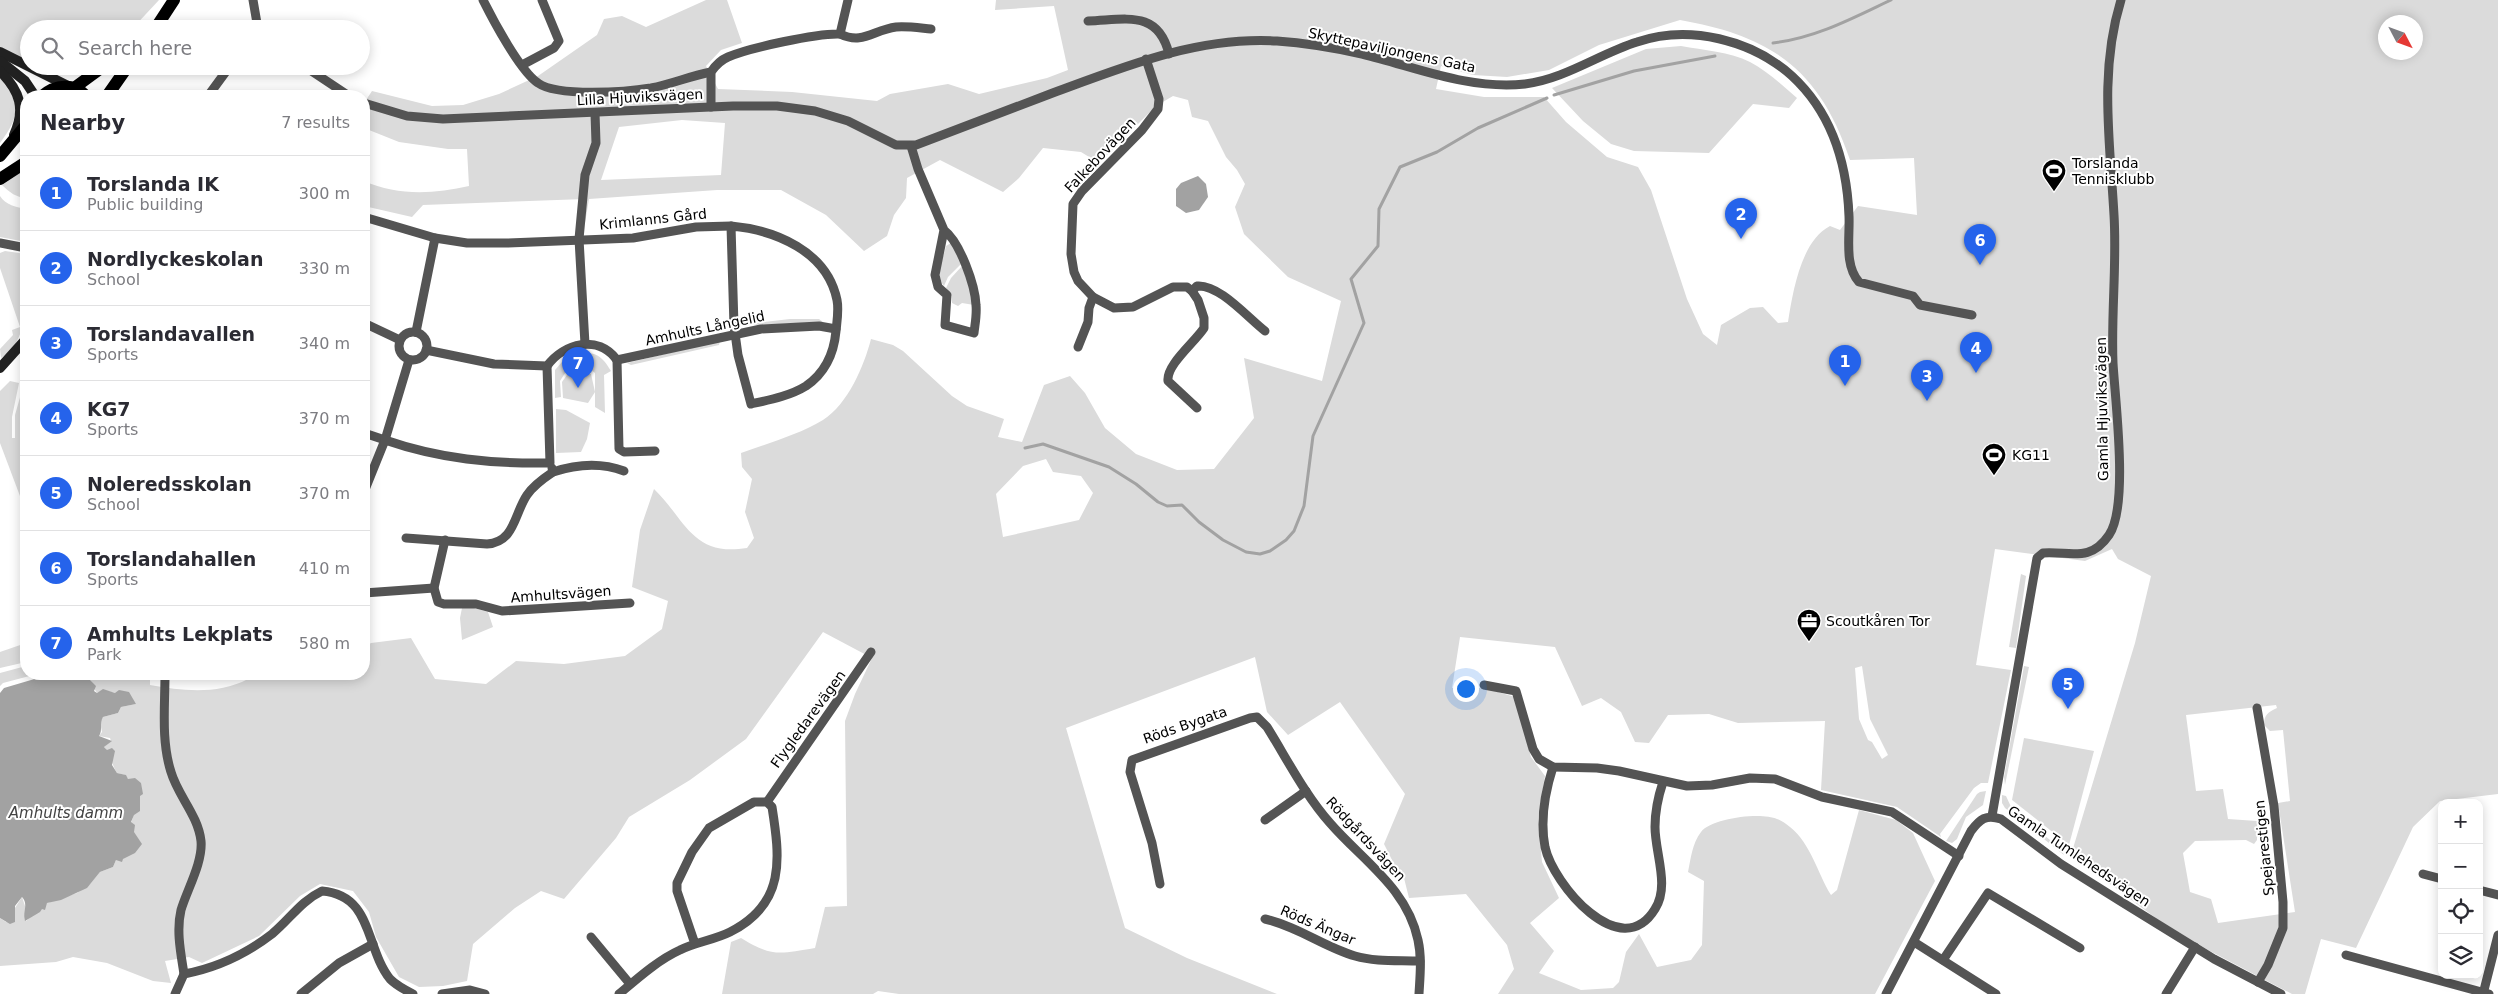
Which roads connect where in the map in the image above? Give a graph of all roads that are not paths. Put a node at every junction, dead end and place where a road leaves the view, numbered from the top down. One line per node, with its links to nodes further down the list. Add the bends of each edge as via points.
1 (253, 0): 9 (street)
2 (483, 0): 18 (street)
3 (542, 0): 18 (street, via 560,41 554,48)
4 (848, 0): 12 (street)
5 (2121, 0): 89 (street, Gamla Hjuviksvägen, via 2113,28 2107,84 2107,139 2114,216 2113,362 2119,446 2115,520 2108,537 2093,550 2076,555 2043,553 2037,558)
6 (170, 5): 7 (main road); 8 (main road)
7 (155, 20)
8 (161, 20)
9 (256, 20)
10 (1088, 21): 14 (street, via 1140,20 1156,27 1165,38)
11 (931, 30): 12 (street, via 898,27 857,40)
12 (840, 34): 20 (street, via 815,36 744,52 722,60)
13 (0, 52): 17 (street)
14 (1169, 54): 15 (street, Skyttepaviljongens Gata); 52 (street, Skyttepaviljongens Gata, via 1206,46 1277,41 1363,55 1442,76 1525,84 1561,75 1637,42 1658,37 1697,36 1739,44 1765,56 1793,76 1818,107 1833,134 1844,169 1851,270 1859,282 1913,296 1920,306)
15 (1146, 59): 39 (street, Skyttepaviljongens Gata); 51 (street, Falkebovägen, via 1159,99 1158,109 1142,130 1082,191 1071,211 1074,272)
16 (0, 61): 27 (street)
17 (20, 62)
18 (522, 65): 20 (street, via 540,85 561,91 649,88)
19 (0, 71): 33 (street, via 16,91)
20 (711, 72): 35 (street)
21 (47, 75): 26 (street)
22 (90, 75): 26 (main road)
23 (122, 75): 30 (main road)
24 (223, 75): 31 (street)
25 (317, 75): 32 (street)
26 (71, 87): 28 (main road); 29 (main road)
27 (31, 90)
28 (51, 90)
29 (76, 90)
30 (111, 90)
31 (212, 90)
32 (339, 90)
33 (20, 105)
34 (370, 105): 36 (street, Lilla Hjuviksvägen, via 407,116 444,119)
35 (711, 107): 36 (street, Lilla Hjuviksvägen); 39 (street, Lilla Hjuviksvägen, via 777,106 815,111 857,125 891,144)
36 (595, 113): 47 (street, via 596,143 585,175)
37 (20, 119): 40 (street)
38 (20, 132): 40 (main road)
39 (911, 146): 45 (street)
40 (4, 151)
41 (20, 166): 42 (main road)
42 (0, 179)
43 (370, 219): 46 (street, Krimlanns Gård)
44 (731, 226): 47 (street, Krimlanns Gård, via 696,227 632,238); 54 (street, Krimlanns Gård, via 763,232 805,251 833,286 837,300); 55 (street)
45 (944, 230): 45 (street, via 935,275 938,287 947,295 945,325 974,333 976,302 967,270 951,235)
46 (435, 238): 47 (street, Krimlanns Gård, via 467,243); 57 (street)
47 (579, 239): 59 (street)
48 (0, 243): 49 (street)
49 (20, 247)
50 (1192, 291): 51 (street, Falkebovägen, via 1186,287 1173,287 1133,307 1123,308 1114,308); 56 (street, Falkebovägen, via 1197,286 1206,285 1220,292); 67 (street, via 1202,310 1204,328 1171,367 1168,381)
51 (1093, 298): 61 (street)
52 (1972, 315)
53 (370, 326): 58 (street)
54 (836, 329): 55 (street, Amhults Långelid, via 819,326); 55 (street, Krimlanns Gård, via 832,353 814,379 796,391 751,404)
55 (735, 330): 64 (street, Amhults Långelid)
56 (1265, 331)
57 (416, 332): 58 (street, via 407,333); 62 (street, via 424,338)
58 (400, 340): 63 (street, via 399,351)
59 (585, 344): 64 (street, via 601,347); 65 (street, via 558,354)
60 (20, 346): 66 (street)
61 (1078, 347)
62 (426, 350): 63 (street, via 422,357); 65 (street, via 494,364)
63 (409, 360): 69 (street)
64 (617, 360): 70 (street, via 619,449 624,452)
65 (547, 366): 71 (street)
66 (0, 368)
67 (1197, 408)
68 (370, 435): 69 (street)
69 (385, 440): 71 (street, via 416,451 469,461); 74 (street)
70 (655, 452)
71 (550, 462): 73 (street)
72 (624, 471): 73 (street, via 601,464)
73 (553, 472): 76 (street, via 526,496 512,528 500,541 488,544)
74 (370, 477)
75 (406, 538): 76 (street)
76 (444, 540): 77 (street)
77 (434, 588): 78 (street); 79 (street, Amhultsvägen, via 438,602 476,604 502,611)
78 (370, 593)
79 (630, 603)
80 (871, 652): 88 (street, Flygledarevägen)
81 (166, 680): 108 (street, via 167,760 196,821 201,843 194,876 181,911 179,935)
82 (1484, 685): 85 (street, via 1516,691 1533,748 1539,759)
83 (2257, 708): 109 (street, Spejarestigen, via 2274,806 2283,902 2283,928)
84 (1256, 717): 87 (street, Rödgårdsvägen, via 1267,727); 94 (street, Röds Bygata, via 1132,760 1130,772 1152,843)
85 (1553, 768): 86 (street, via 1597,768); 86 (street, via 1546,790 1543,829 1552,866 1574,898 1596,917 1615,927 1627,928 1638,924 1655,909 1659,900 1662,886 1655,810)
86 (1663, 782): 91 (street, via 1696,786 1750,778 1775,779 1822,797 1892,812)
87 (1306, 791): 90 (street); 107 (street, Rödgårdsvägen, via 1330,824 1382,875 1404,902 1417,935)
88 (767, 802): 102 (street, via 772,807 779,862 768,897 743,925); 102 (street, via 754,802 709,828 692,852 677,883 677,891)
89 (1992, 816): 91 (street, Gamla Tumlehedsvägen, via 1979,820); 103 (street, Gamla Tumlehedsvägen)
90 (1265, 820)
91 (1959, 856): 100 (street, Gamla Tumlehedsvägen)
92 (2423, 874): 93 (street)
93 (2438, 878)
94 (1160, 884)
95 (2483, 891): 96 (street)
96 (2498, 895)
97 (1265, 919): 107 (street, Röds Ängar, via 1288,925 1358,957)
98 (2498, 935): 122 (street)
99 (591, 937): 110 (street)
100 (1914, 942): 106 (street); 118 (street, Gamla Tumlehedsvägen)
101 (373, 944): 108 (street, via 354,904 340,895 322,891 302,903 258,944 224,963); 112 (street, via 339,963); 113 (street, via 390,979)
102 (696, 944): 110 (street, via 664,959)
103 (2194, 947): 109 (street, Gamla Tumlehedsvägen); 120 (street)
104 (2080, 948): 106 (street, via 1988,893)
105 (2346, 955): 122 (street)
106 (1943, 960): 119 (street)
107 (1420, 961): 117 (street, Rödgårdsvägen)
108 (184, 974): 111 (street)
109 (2258, 982): 121 (street, Gamla Tumlehedsvägen)
110 (630, 984): 116 (street)
111 (175, 994)
112 (301, 994)
113 (413, 994)
114 (442, 994): 115 (street, via 470,990)
115 (485, 994)
116 (619, 994)
117 (1419, 994)
118 (1886, 994)
119 (1996, 994)
120 (2166, 994)
121 (2281, 994)
122 (2485, 994)

